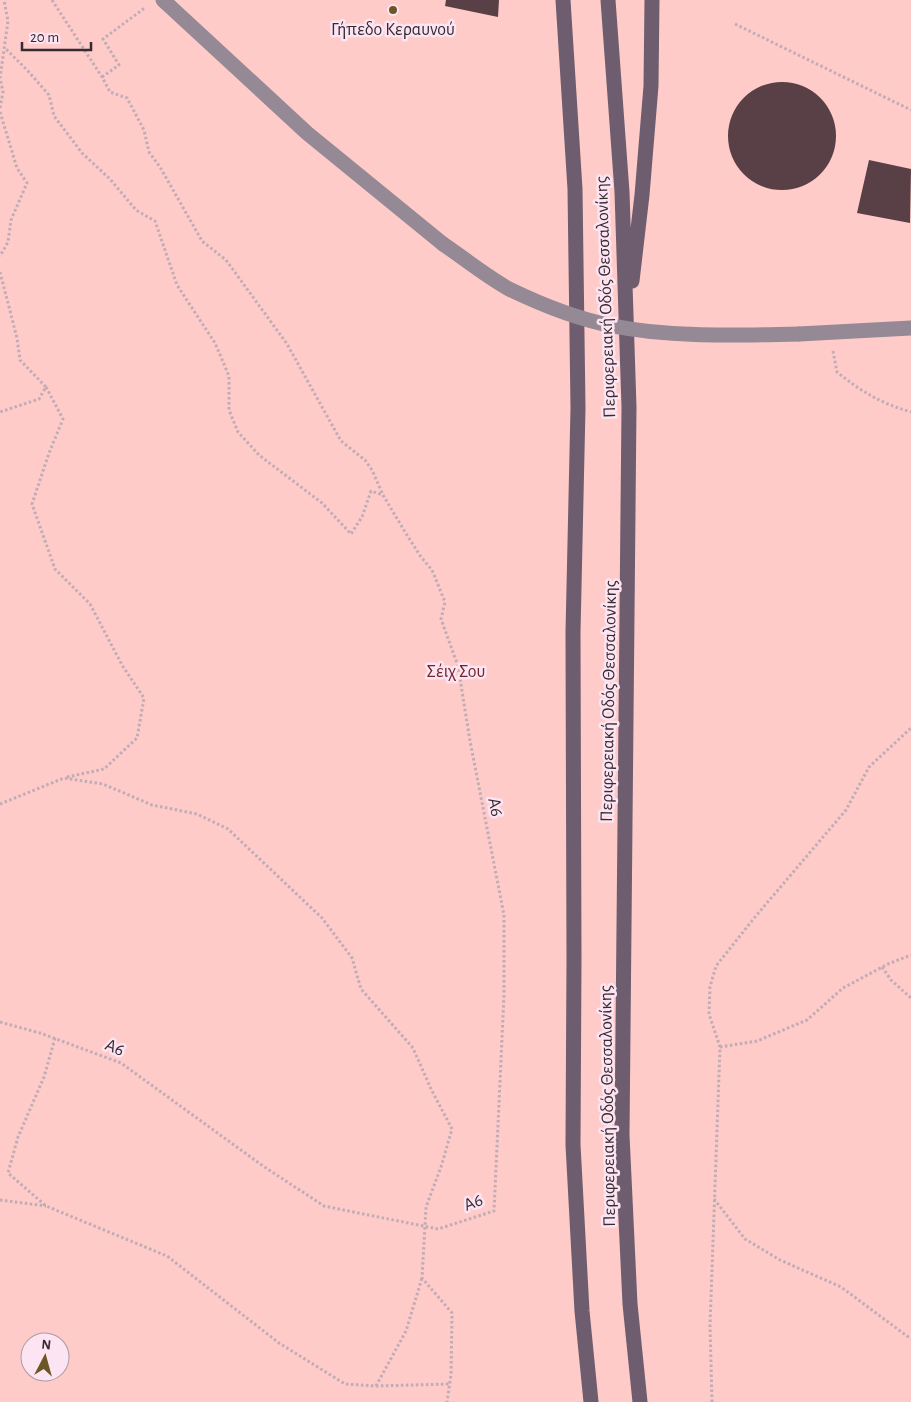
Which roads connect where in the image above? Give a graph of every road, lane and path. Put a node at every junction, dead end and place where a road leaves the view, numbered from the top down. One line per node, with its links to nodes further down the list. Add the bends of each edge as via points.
1 (4, 0): 9 (path, via 8,20)
2 (52, 0): 10 (path)
3 (163, 0): 17 (main road, bridge, via 307,133 443,244 508,288 557,310 613,326 704,334)
4 (563, 0): 40 (highway, Περιφερειακή Οδός Θεσσαλονίκης, via 575,189 578,408 573,632 573,1145 582,1311)
5 (608, 0): 15 (highway, Περιφερειακή Οδός Θεσσαλονίκης, via 622,192)
6 (652, 0): 15 (highway, via 651,86 642,194)
7 (148, 6): 10 (path, via 103,39 119,65)
8 (735, 24): 12 (path)
9 (5, 48): 11 (path, via 0,78 3,92); 21 (path, via 49,95 54,116 82,153 136,210 155,221 177,285 215,343 229,376 229,410 238,432 258,455 322,503 351,534 362,517 371,491)
10 (102, 77): 21 (path, via 110,92 126,98 144,130 149,152 202,241 226,260 282,337 341,441 365,460)
11 (0, 110): 13 (path, via 17,168 27,183 11,220 8,242)
12 (911, 110)
13 (0, 256)
14 (0, 272): 18 (path, via 20,360)
15 (626, 312): 41 (highway, Περιφερειακή Οδός Θεσσαλονίκης, via 628,618 622,1135 630,1304)
16 (911, 328): 17 (main road)
17 (830, 333): 20 (path, via 837,372 857,389 888,405)
18 (46, 387): 19 (path, via 39,399); 23 (path, via 63,419 32,504 55,569 90,604 122,665 144,698 137,738 104,769)
19 (0, 412)
20 (911, 412)
21 (383, 495): 34 (path, A6, via 404,532 432,570 445,602 441,619 458,666 504,915 504,995 494,1211 438,1229)
22 (911, 728): 30 (path, via 869,767 846,810 716,966 710,986 709,1014)
23 (64, 778): 24 (path); 34 (path, via 103,784 152,805 197,814 228,829 322,918 352,958 361,989 413,1048 452,1129 426,1208)
24 (0, 804)
25 (911, 955): 26 (path)
26 (882, 967): 27 (path); 30 (path, via 843,988 807,1020 757,1042)
27 (911, 998)
28 (0, 1022): 29 (path, A6)
29 (55, 1038): 33 (path, via 8,1173); 34 (path, A6, via 122,1063 263,1166 324,1206)
30 (720, 1047): 31 (path)
31 (714, 1198): 36 (path, via 745,1239 780,1260 841,1287); 42 (path, via 710,1325)
32 (1, 1201): 33 (path)
33 (46, 1206): 38 (path, via 167,1256 280,1343 345,1384)
34 (425, 1226): 35 (path)
35 (422, 1278): 37 (path, via 452,1314); 38 (path, via 406,1331)
36 (911, 1339)
37 (449, 1384): 38 (path); 39 (path)
38 (376, 1386)
39 (447, 1402)
40 (591, 1402)
41 (640, 1402)
42 (712, 1402)

